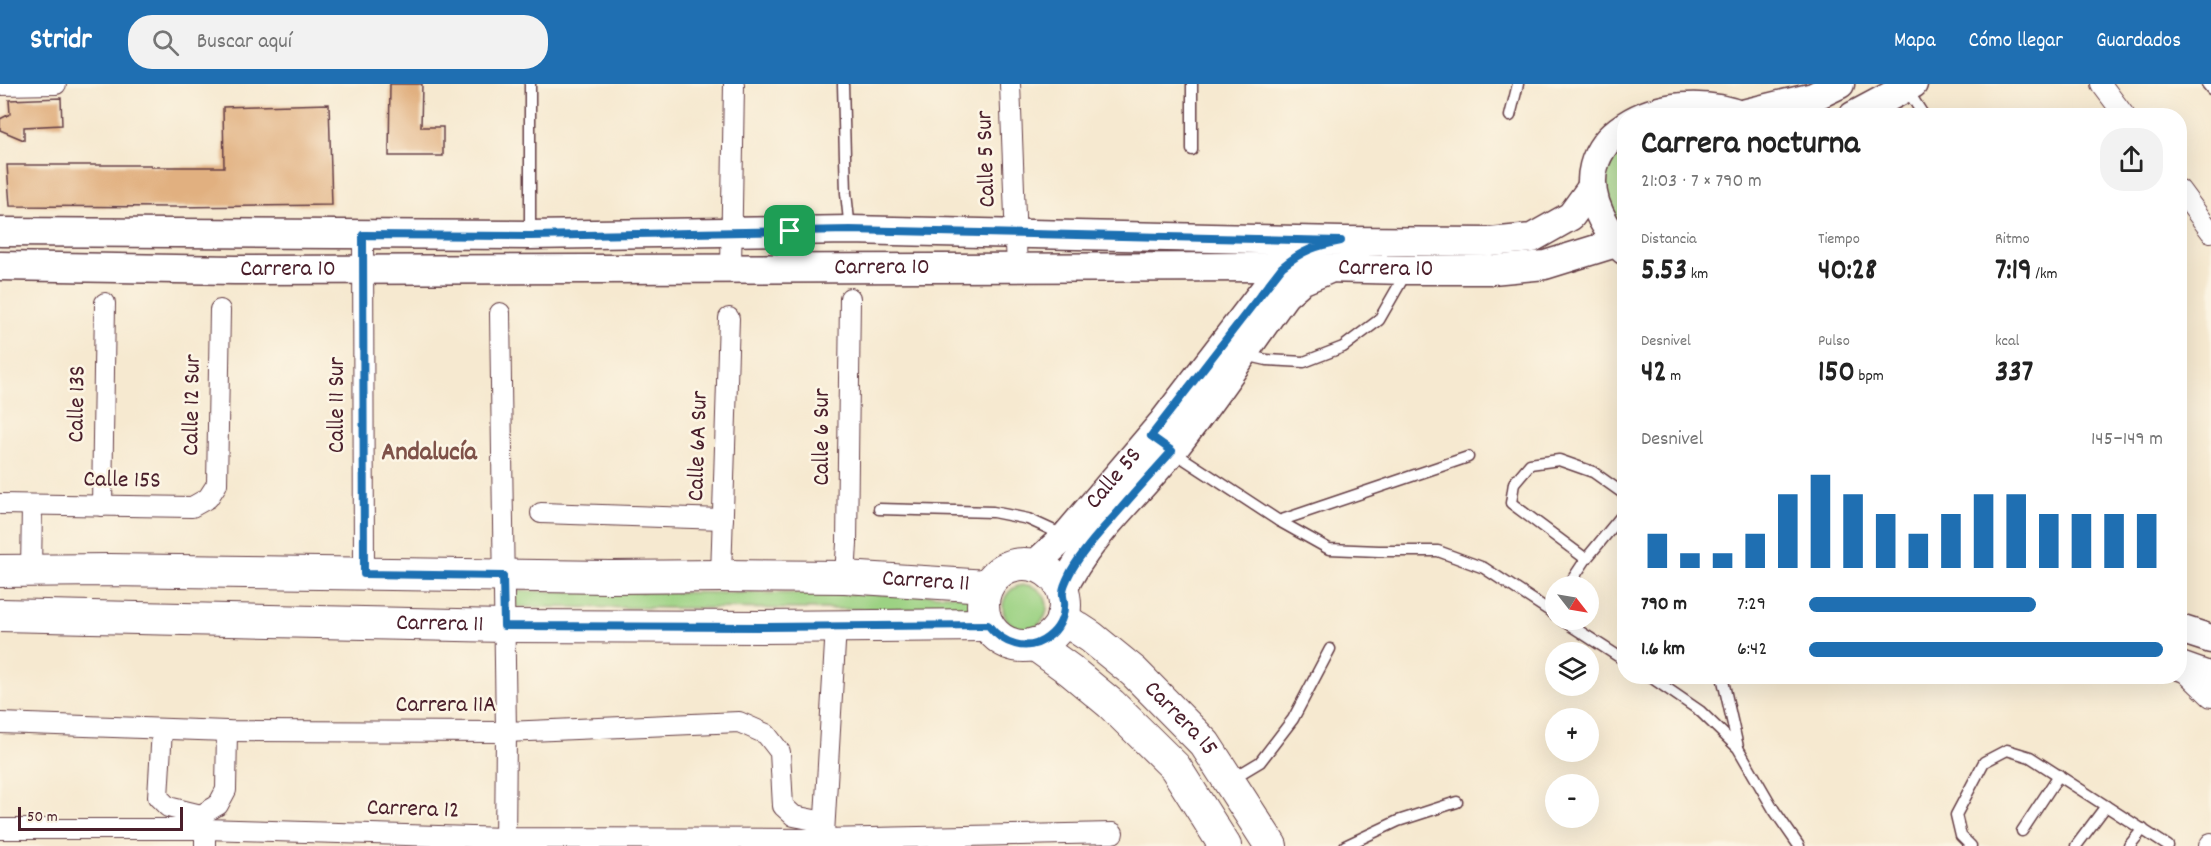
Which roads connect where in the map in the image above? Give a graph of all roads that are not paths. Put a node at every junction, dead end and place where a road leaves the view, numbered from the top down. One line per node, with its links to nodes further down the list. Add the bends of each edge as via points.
1 (56, 84): 11 (street)
2 (530, 84): 30 (lane)
3 (734, 84): 26 (street)
4 (843, 84): 24 (lane)
5 (1010, 84): 28 (street, Calle 5 Sur)
6 (1192, 84): 21 (lane)
7 (1518, 84): 19 (lane)
8 (1840, 84): 14 (main road, via 1813,97)
9 (2101, 84): 18 (street)
10 (2207, 84): 13 (lane)
11 (0, 85)
12 (1910, 86): 16 (main road); 17 (lane)
13 (2211, 88)
14 (1729, 104): 15 (main road, via 1682,91 1649,94)
15 (1630, 108)
16 (1868, 108)
17 (1920, 108)
18 (2119, 108)
19 (1510, 116)
20 (1617, 121): 22 (main road, via 1606,133 1595,159)
21 (1192, 150)
22 (1592, 187): 31 (main road, Carrera 10, via 1571,216 1532,238 1490,242); 32 (main road, via 1596,210)
23 (2187, 199): 27 (street)
24 (850, 230): 26 (main road, Carrera 10); 28 (main road, Carrera 10)
25 (0, 232): 29 (main road, Carrera 10)
26 (731, 232): 30 (main road, Carrera 10); 37 (street)
27 (2211, 232)
28 (1015, 233): 31 (main road, Carrera 10); 38 (street, Calle 5 Sur)
29 (363, 235): 30 (main road, Carrera 10); 39 (street, Calle 11 Sur)
30 (530, 236)
31 (1341, 241): 35 (main road, Calle 5S, via 1314,246)
32 (1617, 242)
33 (1617, 247): 40 (main road, Carrera 10, via 1545,265 1492,270)
34 (0, 266): 39 (main road, Carrera 10)
35 (1282, 267): 36 (main road, Carrera 10); 38 (main road, Carrera 10); 47 (main road, Calle 5S)
36 (1332, 267): 40 (main road, Carrera 10); 46 (main road, Calle 5S, via 1301,281 1285,295)
37 (731, 268): 38 (main road, Carrera 10); 39 (main road, Carrera 10)
38 (1017, 269)
39 (363, 270): 64 (street, Calle 11 Sur)
40 (1407, 270): 46 (lane, via 1378,320 1343,347 1304,362)
41 (850, 298): 68 (street, Calle 6 Sur)
42 (105, 303): 53 (street, Calle 13S)
43 (220, 310): 50 (street, Calle 12 Sur, via 217,484)
44 (500, 313): 65 (street)
45 (729, 318): 56 (street, Calle 6A Sur)
46 (1242, 354): 47 (main road, Calle 5S)
47 (1161, 444): 57 (lane); 59 (main road, Calle 5S); 70 (main road, Calle 5S, via 1072,570)
48 (1468, 457): 57 (lane)
49 (1617, 489): 60 (lane, via 1593,472 1558,460 1530,464 1514,483 1511,503)
50 (208, 498): 53 (street, Calle 15S, via 192,507)
51 (0, 504): 52 (street, Calle 15S)
52 (32, 505): 53 (street, Calle 15S); 63 (street)
53 (102, 506)
54 (879, 509): 59 (lane, via 993,512 1028,519)
55 (541, 513): 56 (street)
56 (723, 519): 66 (street, Calle 6A Sur)
57 (1278, 521): 71 (lane, via 1329,549 1438,550 1484,568)
58 (1617, 521): 60 (lane)
59 (1066, 536): 61 (main road, Calle 5S)
60 (1586, 559): 67 (lane)
61 (1034, 565): 69 (main road, via 1007,567); 70 (main road, via 1056,579)
62 (0, 571): 63 (main road, Carrera 11)
63 (31, 571): 64 (main road, Carrera 11)
64 (364, 574): 65 (main road, Carrera 11)
65 (503, 576): 66 (main road, Carrera 11); 74 (street)
66 (721, 576): 68 (main road, Carrera 11)
67 (1575, 576)
68 (845, 577): 69 (main road, Carrera 11)
69 (987, 586): 73 (main road, via 984,612)
70 (1062, 604): 79 (main road, via 1056,630); 94 (main road, Carrera 15, via 1091,637 1134,672 1205,744)
71 (1545, 605)
72 (0, 615): 74 (main road, Carrera 11)
73 (988, 625): 75 (main road, Carrera 11); 79 (main road, via 1008,642)
74 (504, 626): 75 (main road, Carrera 11); 91 (street)
75 (836, 626): 102 (street)
76 (1578, 630): 81 (lane)
77 (2187, 631): 78 (main road)
78 (2211, 639)
79 (1034, 644): 104 (main road, Carrera 15, via 1111,704 1175,767)
80 (1330, 650): 94 (lane, via 1293,719 1260,762)
81 (1617, 655)
82 (2187, 668): 84 (main road)
83 (2187, 673): 87 (street)
84 (2211, 677)
85 (1661, 684): 92 (lane, via 1700,711)
86 (1724, 684): 92 (lane)
87 (2211, 698)
88 (0, 723): 89 (street, Carrera 11A)
89 (162, 729): 90 (street, Carrera 11A); 98 (street, via 158,797)
90 (227, 731): 91 (street, Carrera 11A); 98 (street, via 226,790)
91 (506, 732): 102 (street, Carrera 11A, via 739,722 766,734 780,752 783,806); 103 (street)
92 (1738, 748): 107 (lane)
93 (2059, 775): 96 (lane); 100 (lane); 108 (lane, via 2030,757 2007,750 1984,762 1956,815 1961,836)
94 (1230, 781): 105 (main road, Carrera 15)
95 (1457, 802): 106 (lane, via 1398,821)
96 (2106, 806): 99 (lane); 109 (lane)
97 (0, 829): 98 (street, Carrera 12)
98 (203, 830): 103 (street, Carrera 12)
99 (2143, 830): 110 (lane); 111 (lane)
100 (2022, 831)
101 (1113, 832): 102 (street)
102 (824, 836): 103 (street, Carrera 12)
103 (505, 842)
104 (1225, 846)
105 (1271, 846)
106 (1345, 846)
107 (1799, 846)
108 (1971, 846)
109 (2076, 846)
110 (2129, 846)
111 (2168, 846)

